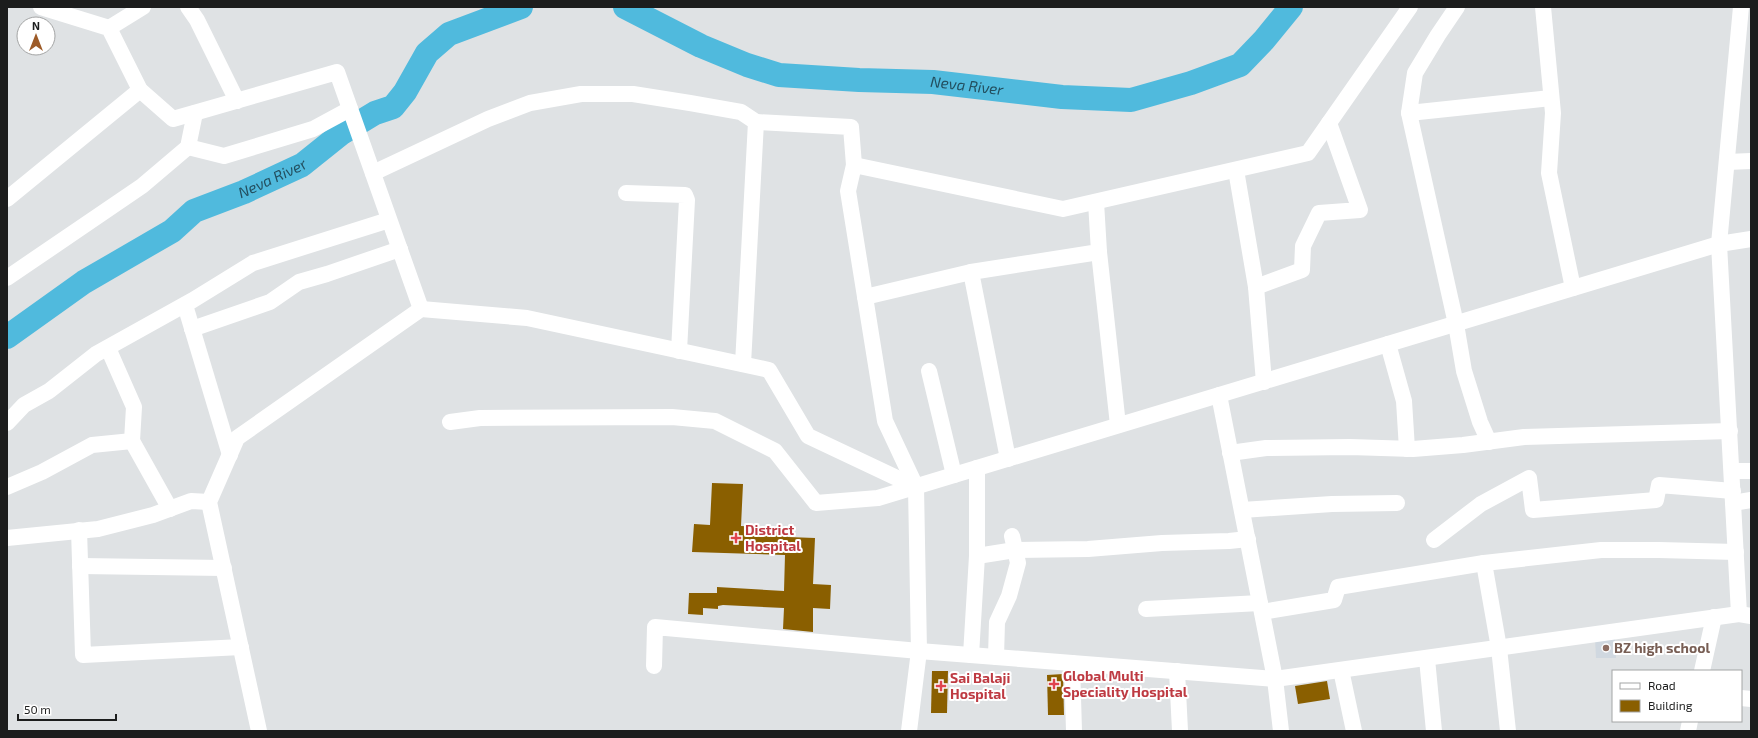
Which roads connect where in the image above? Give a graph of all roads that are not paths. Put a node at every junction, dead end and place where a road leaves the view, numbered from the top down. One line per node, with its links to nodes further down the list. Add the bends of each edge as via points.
1 (41, 7): 8 (street)
2 (143, 7): 8 (street)
3 (188, 7): 12 (street, via 198,20)
4 (1410, 7): 17 (street)
5 (1458, 7): 15 (street, via 1415,73)
6 (1543, 7): 11 (street)
7 (1742, 7): 9 (street)
8 (109, 28): 10 (street)
9 (1745, 33): 20 (street)
10 (140, 90): 14 (street, via 174,119); 25 (street)
11 (1551, 98): 15 (street); 35 (street, via 1553,113 1549,173)
12 (237, 101): 13 (street, via 337,72); 14 (street)
13 (350, 109): 18 (street, via 313,129 224,156); 23 (street)
14 (195, 113): 18 (street)
15 (1409, 113): 39 (street)
16 (756, 122): 21 (street, via 851,127); 23 (street, via 741,112 690,103 633,94 581,94 530,103 488,119); 44 (street)
17 (1329, 124): 22 (street, via 1308,153); 34 (street, via 1360,210 1320,213 1303,246 1302,270)
18 (188, 147): 33 (street, via 142,186)
19 (1751, 161): 20 (street)
20 (1727, 162): 29 (street)
21 (854, 165): 26 (street, via 1063,209); 36 (street, via 848,191)
22 (1236, 170): 26 (street); 34 (street)
23 (373, 173): 27 (street)
24 (626, 193): 43 (street, via 685,195 687,200)
25 (7, 199)
26 (1096, 202): 31 (street)
27 (389, 220): 30 (street); 37 (street, via 253,263)
28 (1751, 239): 29 (street)
29 (1719, 244): 35 (street); 51 (street)
30 (400, 249): 38 (street); 40 (street, via 298,282 270,302)
31 (1099, 252): 32 (street); 50 (street)
32 (971, 272): 36 (street); 57 (street)
33 (7, 278)
34 (1256, 287): 46 (street)
35 (1573, 288): 39 (street)
36 (866, 297): 62 (street, via 885,421)
37 (184, 305): 40 (street); 42 (street)
38 (421, 309): 43 (street, via 527,318); 56 (street, via 237,438)
39 (1456, 324): 41 (street); 53 (street, via 1464,371)
40 (192, 329): 56 (street)
41 (1388, 344): 46 (street); 54 (street, via 1404,401)
42 (108, 348): 49 (street, via 24,405); 52 (street, via 134,407)
43 (679, 351): 44 (street)
44 (743, 364): 62 (street, via 769,370 808,436)
45 (929, 371): 61 (street)
46 (1264, 382): 47 (street)
47 (1219, 395): 50 (street); 55 (street)
48 (450, 422): 62 (street, via 480,418 672,417 715,421 775,451 816,503 878,498)
49 (7, 423)
50 (1118, 425): 57 (street)
51 (1730, 431): 53 (street, via 1524,437); 59 (street)
52 (132, 441): 63 (street, via 92,445 42,472); 68 (street)
53 (1489, 442): 54 (street)
54 (1407, 449): 55 (street, via 1266,448)
55 (1230, 453): 69 (street)
56 (230, 455): 66 (street)
57 (1008, 459): 58 (street)
58 (977, 468): 61 (street); 76 (street)
59 (1732, 471): 60 (street); 64 (street)
60 (1751, 471)
61 (954, 475): 62 (street)
62 (916, 486): 86 (street)
63 (7, 487)
64 (1733, 497): 65 (street); 73 (street, via 1660,485 1656,500 1533,510 1529,478 1481,504); 75 (street)
65 (1751, 500)
66 (209, 502): 68 (street, via 191,502); 79 (street)
67 (1397, 503): 69 (street)
68 (170, 509): 70 (street, via 98,529)
69 (1242, 510): 72 (street)
70 (79, 530): 71 (street); 78 (street)
71 (7, 538)
72 (1248, 539): 74 (street, via 1088,549); 80 (street)
73 (1434, 540)
74 (1013, 543): 76 (street); 88 (street, via 1018,563 1009,596 997,622)
75 (1736, 552): 77 (street, via 1601,550); 82 (street)
76 (977, 556): 87 (street)
77 (1484, 563): 80 (street, via 1338,587 1334,600); 85 (street)
78 (80, 566): 79 (street); 84 (street, via 83,655)
79 (224, 568): 84 (street)
80 (1261, 608): 81 (street); 95 (street)
81 (1146, 609)
82 (1745, 615): 83 (street)
83 (1714, 617): 85 (street); 93 (street)
84 (241, 647): 96 (street)
85 (1499, 648): 89 (street); 103 (street)
86 (919, 651): 87 (street); 91 (street, via 655,627); 97 (street)
87 (971, 655): 88 (street)
88 (996, 657): 90 (street)
89 (1426, 659): 92 (street); 102 (street)
90 (1072, 663): 94 (street); 98 (street)
91 (654, 666)
92 (1340, 670): 95 (street); 101 (street)
93 (1702, 670)
94 (1177, 671): 95 (street); 99 (street)
95 (1275, 679): 100 (street)
96 (259, 731)
97 (909, 731)
98 (1074, 731)
99 (1180, 731)
100 (1281, 731)
101 (1354, 731)
102 (1434, 731)
103 (1508, 731)

